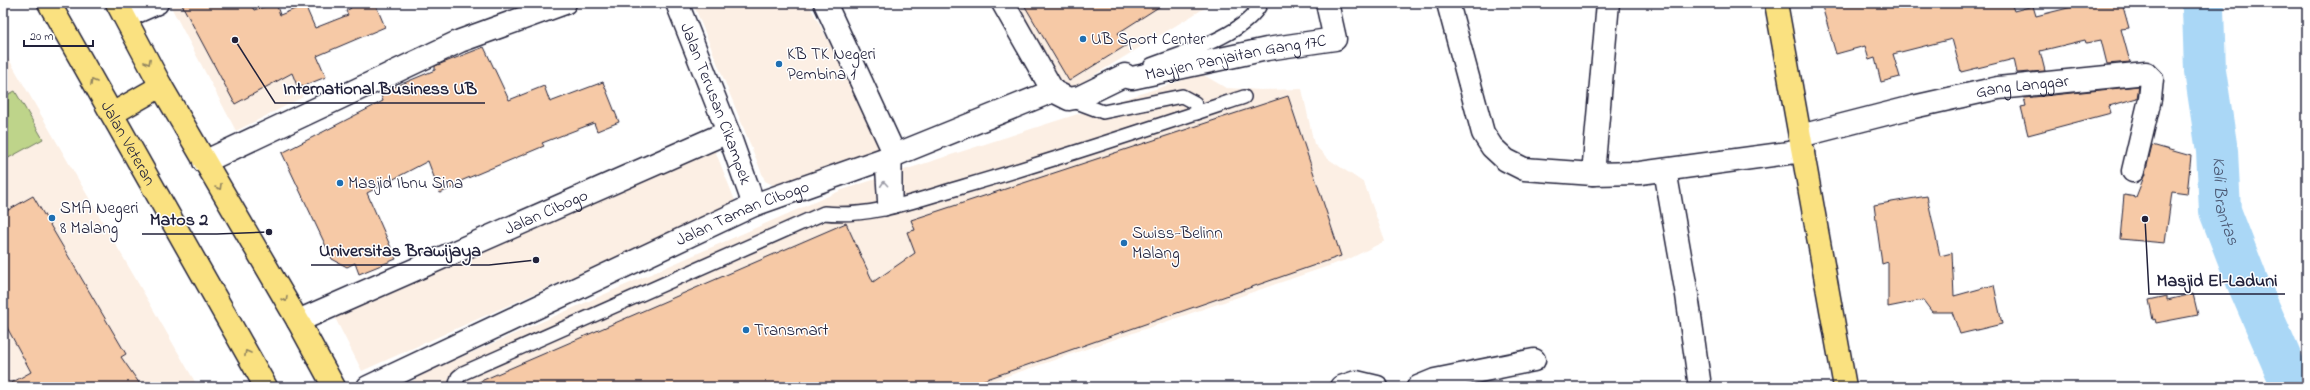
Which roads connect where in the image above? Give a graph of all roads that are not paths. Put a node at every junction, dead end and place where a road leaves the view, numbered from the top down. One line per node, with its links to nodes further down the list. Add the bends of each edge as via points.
1 (49, 3): 18 (main road, Jalan Veteran, one-way to 1)
2 (157, 3): 12 (street)
3 (565, 3): 22 (street, via 460,41)
4 (677, 3): 19 (street, Jalan Terusan Cikampek)
5 (825, 3): 21 (street)
6 (1003, 3): 15 (street)
7 (1261, 3): 13 (lane, via 1248,19 1234,30 1194,50)
8 (1327, 3): 13 (street, Mayjen Panjaitan Gang 17C, via 1335,39 1268,49 1132,78)
9 (1448, 3): 25 (street, via 1482,127 1492,147 1506,160 1524,169)
10 (1608, 3): 25 (street)
11 (1776, 3): 20 (main road)
12 (121, 10): 14 (main road, one-way to 14)
13 (1124, 76): 15 (street, Jalan Taman Cibogo, via 1080,97)
14 (161, 86): 18 (main road); 22 (main road)
15 (1061, 95): 17 (lane, via 1103,112 1182,96 1195,103); 21 (street, Jalan Taman Cibogo)
16 (1244, 97): 17 (lane)
17 (1197, 112): 27 (lane, via 1054,161)
18 (112, 114): 30 (main road, Jalan Veteran, one-way to 18)
19 (728, 132): 26 (street, Jalan Terusan Cikampek); 28 (street, Jalan Cibogo)
20 (1802, 143): 23 (street); 24 (street, Gang Langgar, via 1913,107 1998,88 2146,73 2152,79 2150,99); 38 (main road)
21 (888, 157): 26 (street, Jalan Taman Cibogo); 27 (lane)
22 (204, 162): 28 (main road, one-way to 28)
23 (1665, 170): 25 (street); 37 (street)
24 (2133, 171)
25 (1592, 174)
26 (754, 205): 32 (street, Jalan Taman Cibogo)
27 (890, 207): 33 (lane, via 846,215 824,213 463,373 458,377)
28 (298, 321): 31 (main road)
29 (1534, 360): 36 (street, via 1435,380)
30 (266, 387)
31 (334, 387)
32 (368, 387)
33 (455, 387)
34 (1341, 387): 35 (street, via 1356,382)
35 (1377, 387)
36 (1418, 387)
37 (1700, 387)
38 (1845, 387)

